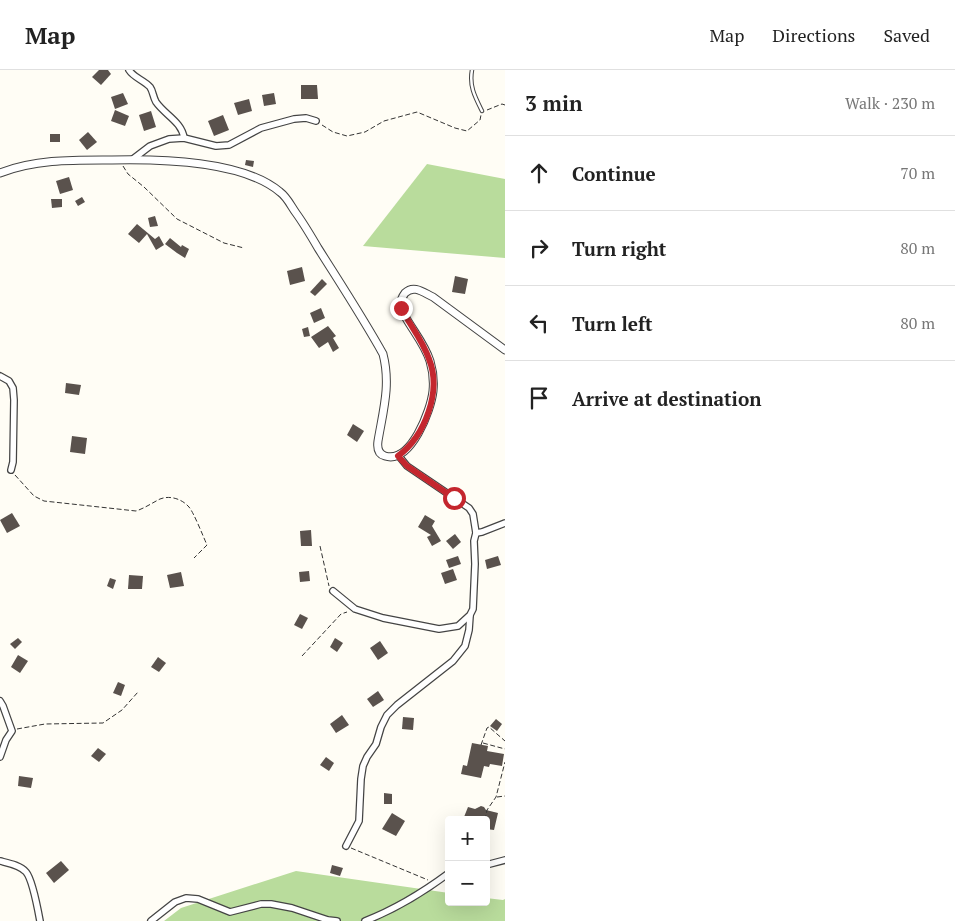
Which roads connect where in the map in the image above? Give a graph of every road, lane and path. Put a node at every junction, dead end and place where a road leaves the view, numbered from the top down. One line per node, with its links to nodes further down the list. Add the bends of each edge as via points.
1 (129, 70): 6 (street, via 150,88 156,102 180,126)
2 (472, 70): 4 (lane, via 470,79 474,97)
3 (505, 105): 4 (path)
4 (482, 111): 5 (path, via 480,120 467,131 417,112 348,136 333,132)
5 (316, 121): 6 (street, via 294,119 262,128 229,145 216,146)
6 (184, 138): 7 (street, via 150,146)
7 (133, 159): 8 (street); 13 (street, via 224,168 258,178 281,192 384,354 388,381 378,448 380,454)
8 (118, 160): 9 (street, via 46,161); 10 (path, via 128,174 177,219 224,243)
9 (0, 173)
10 (244, 248)
11 (505, 350): 13 (street, via 422,291 408,290 403,295 401,308 430,359 434,380 433,394 421,429)
12 (0, 376): 14 (street, via 13,388)
13 (398, 456): 16 (street, via 407,466 470,508)
14 (11, 470): 18 (path, via 34,496 44,501 136,511 162,498 182,501 190,508 207,545)
15 (505, 523): 16 (street)
16 (476, 533): 21 (street, via 473,609)
17 (320, 546): 19 (path)
18 (194, 558)
19 (333, 591): 20 (street)
20 (356, 609): 21 (street, via 439,629 458,626); 22 (path, via 340,614)
21 (470, 615): 33 (street, via 465,646 453,661 387,715 363,766 359,821)
22 (302, 656)
23 (138, 692): 25 (path, via 122,710 103,723 45,724)
24 (0, 701): 25 (street)
25 (12, 731): 28 (street)
26 (505, 741): 27 (path, via 489,727 482,744)
27 (505, 749)
28 (0, 757)
29 (505, 762): 31 (path)
30 (505, 796): 31 (path)
31 (496, 797): 32 (path)
32 (486, 816)
33 (346, 846): 38 (path)
34 (505, 860): 36 (street)
35 (0, 861): 39 (street, via 25,871)
36 (490, 864)
37 (445, 876): 38 (street)
38 (436, 883): 42 (street, via 391,910)
39 (40, 921)
40 (151, 921): 41 (street, via 175,902 198,898 230,912 271,904)
41 (337, 921)
42 (365, 921)

